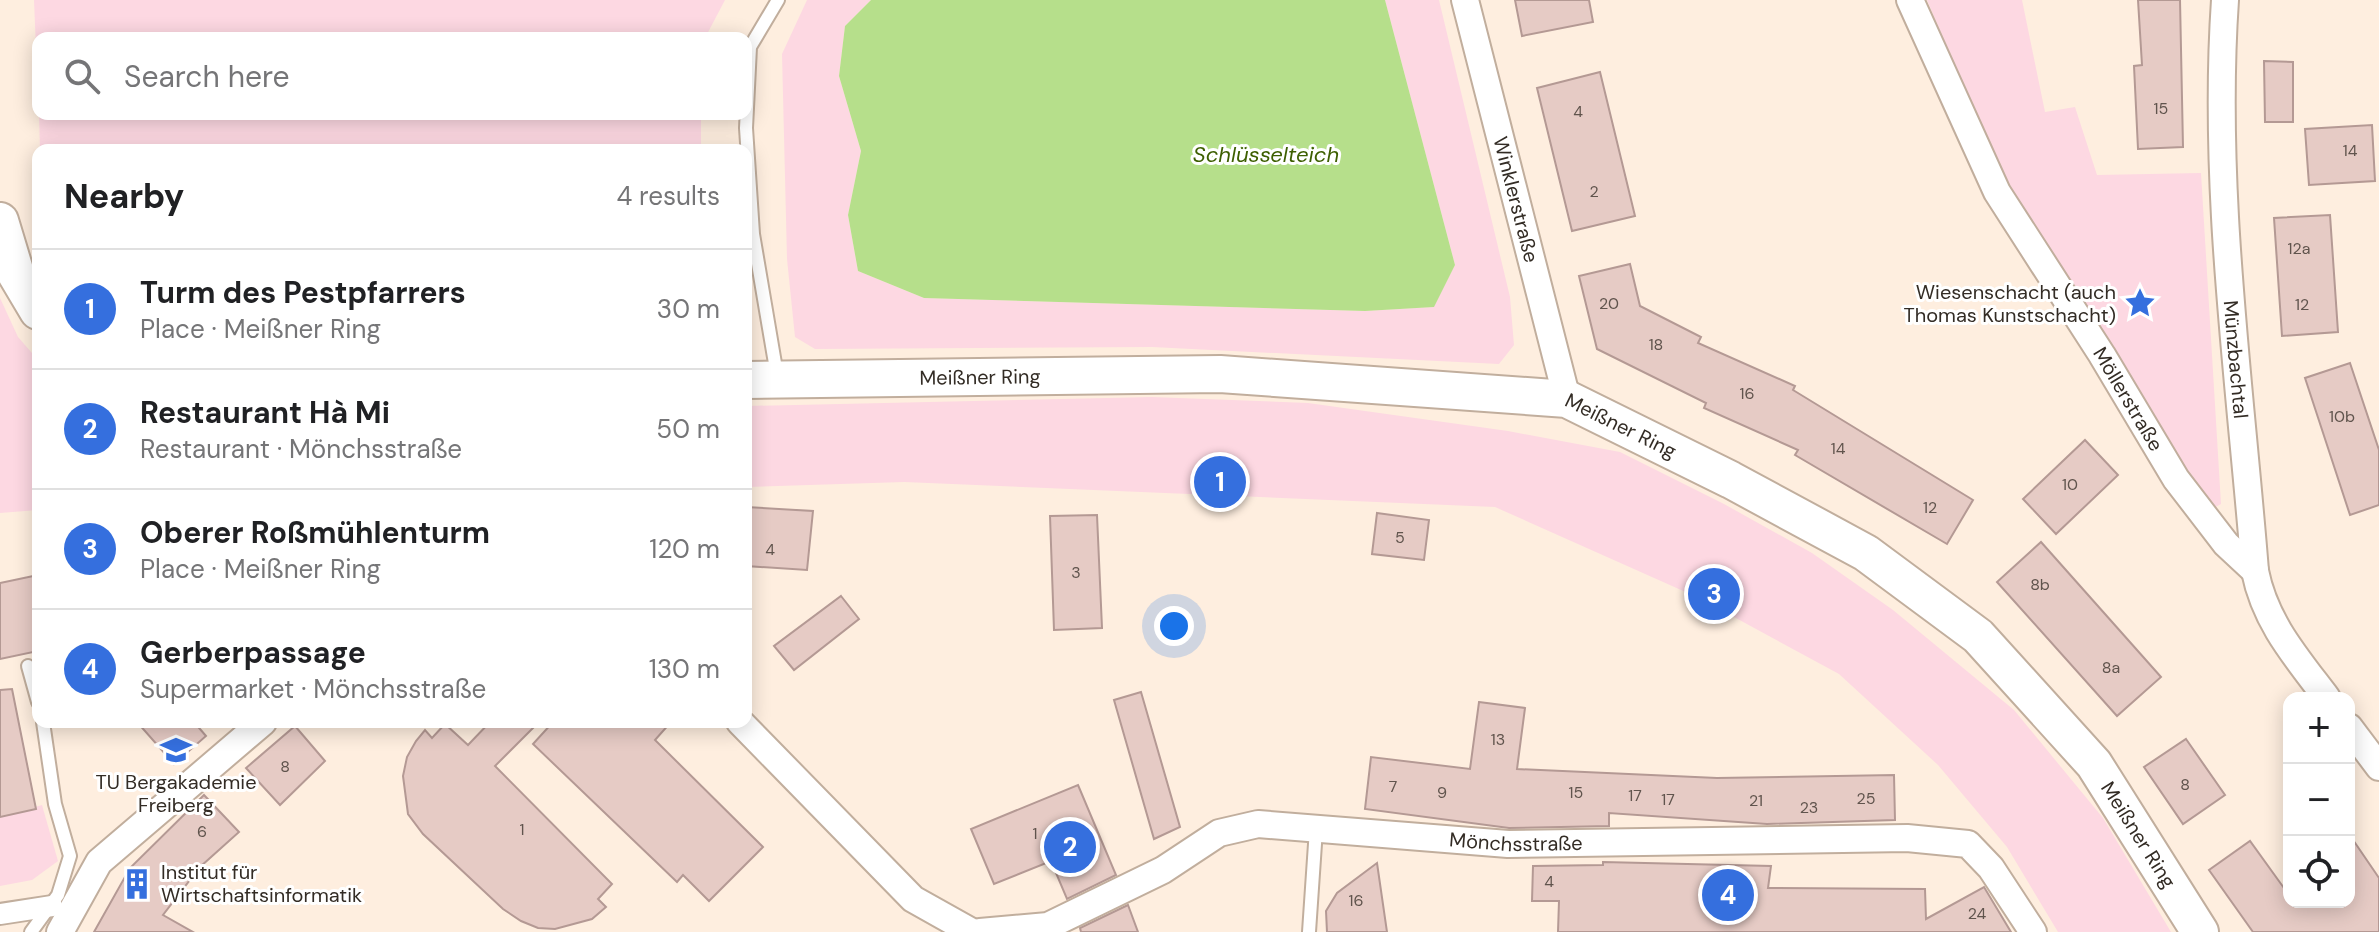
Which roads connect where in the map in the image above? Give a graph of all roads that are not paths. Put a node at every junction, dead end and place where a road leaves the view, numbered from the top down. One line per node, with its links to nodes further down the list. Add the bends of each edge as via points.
1 (778, 0): 5 (lane)
2 (1465, 0): 12 (street, Winklerstraße)
3 (1910, 0): 13 (street, Möllerstraße, via 1997,192 2176,479 2226,544)
4 (2225, 0): 13 (street, Münzbachtal, via 2224,187)
5 (752, 44)
6 (746, 120): 7 (lane)
7 (747, 144)
8 (752, 219): 11 (lane)
9 (0, 221): 10 (main road, via 16,274)
10 (32, 301)
11 (762, 380): 12 (main road, Meißner Ring, via 1220,374)
12 (1567, 399): 31 (main road, Meißner Ring, via 1866,553 1978,636 2094,764)
13 (2255, 571): 16 (street, Münzbachtal, via 2272,625)
14 (28, 666): 15 (lane)
15 (32, 680)
16 (2322, 692)
17 (44, 728): 23 (lane, via 55,804 68,845 69,868)
18 (256, 728): 26 (street, via 99,862)
19 (746, 728): 27 (street, via 913,899)
20 (2355, 735): 21 (street)
21 (2379, 767)
22 (1316, 829): 28 (street, Mönchsstraße, via 1258,824 1231,830 1048,926); 29 (lane); 30 (street, Mönchsstraße, via 1508,844 1907,838 1968,844 1991,868)
23 (52, 906): 24 (street); 25 (lane)
24 (0, 914)
25 (31, 932)
26 (60, 932)
27 (972, 932)
28 (980, 932)
29 (1309, 932)
30 (2033, 932)
31 (2200, 932)

